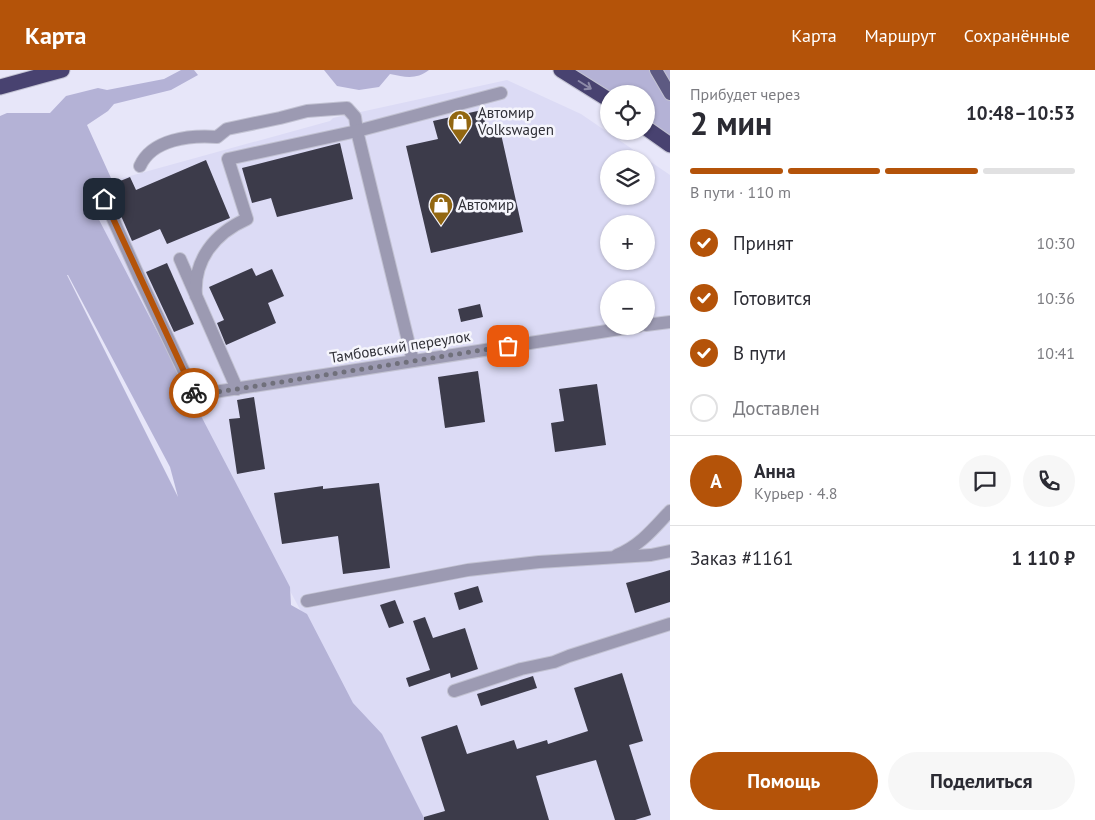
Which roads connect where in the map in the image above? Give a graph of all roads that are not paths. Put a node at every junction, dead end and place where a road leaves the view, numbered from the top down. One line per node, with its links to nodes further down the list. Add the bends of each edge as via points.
1 (62, 70): 4 (highway)
2 (561, 70): 6 (highway, one-way to 6)
3 (656, 70): 7 (main road)
4 (0, 87)
5 (502, 93): 8 (street)
6 (600, 94)
7 (670, 94)
8 (357, 131): 11 (street, via 355,117 347,108 307,111 227,129 217,137 170,141 154,149); 14 (street, via 228,159 248,219 217,237 204,256 196,278); 18 (street)
9 (655, 134): 10 (highway)
10 (670, 145)
11 (140, 166)
12 (104, 199): 19 (street, Тамбовский переулок, via 195,395)
13 (180, 259): 14 (street)
14 (196, 296): 19 (street)
15 (670, 322): 16 (street)
16 (655, 324)
17 (600, 332): 18 (street, Тамбовский переулок)
18 (413, 361): 19 (street, Тамбовский переулок)
19 (237, 389)
20 (670, 511): 22 (street, via 639,543)
21 (670, 552): 22 (street)
22 (611, 557): 23 (street, via 468,570)
23 (307, 601)
24 (670, 624): 25 (street)
25 (454, 691)

